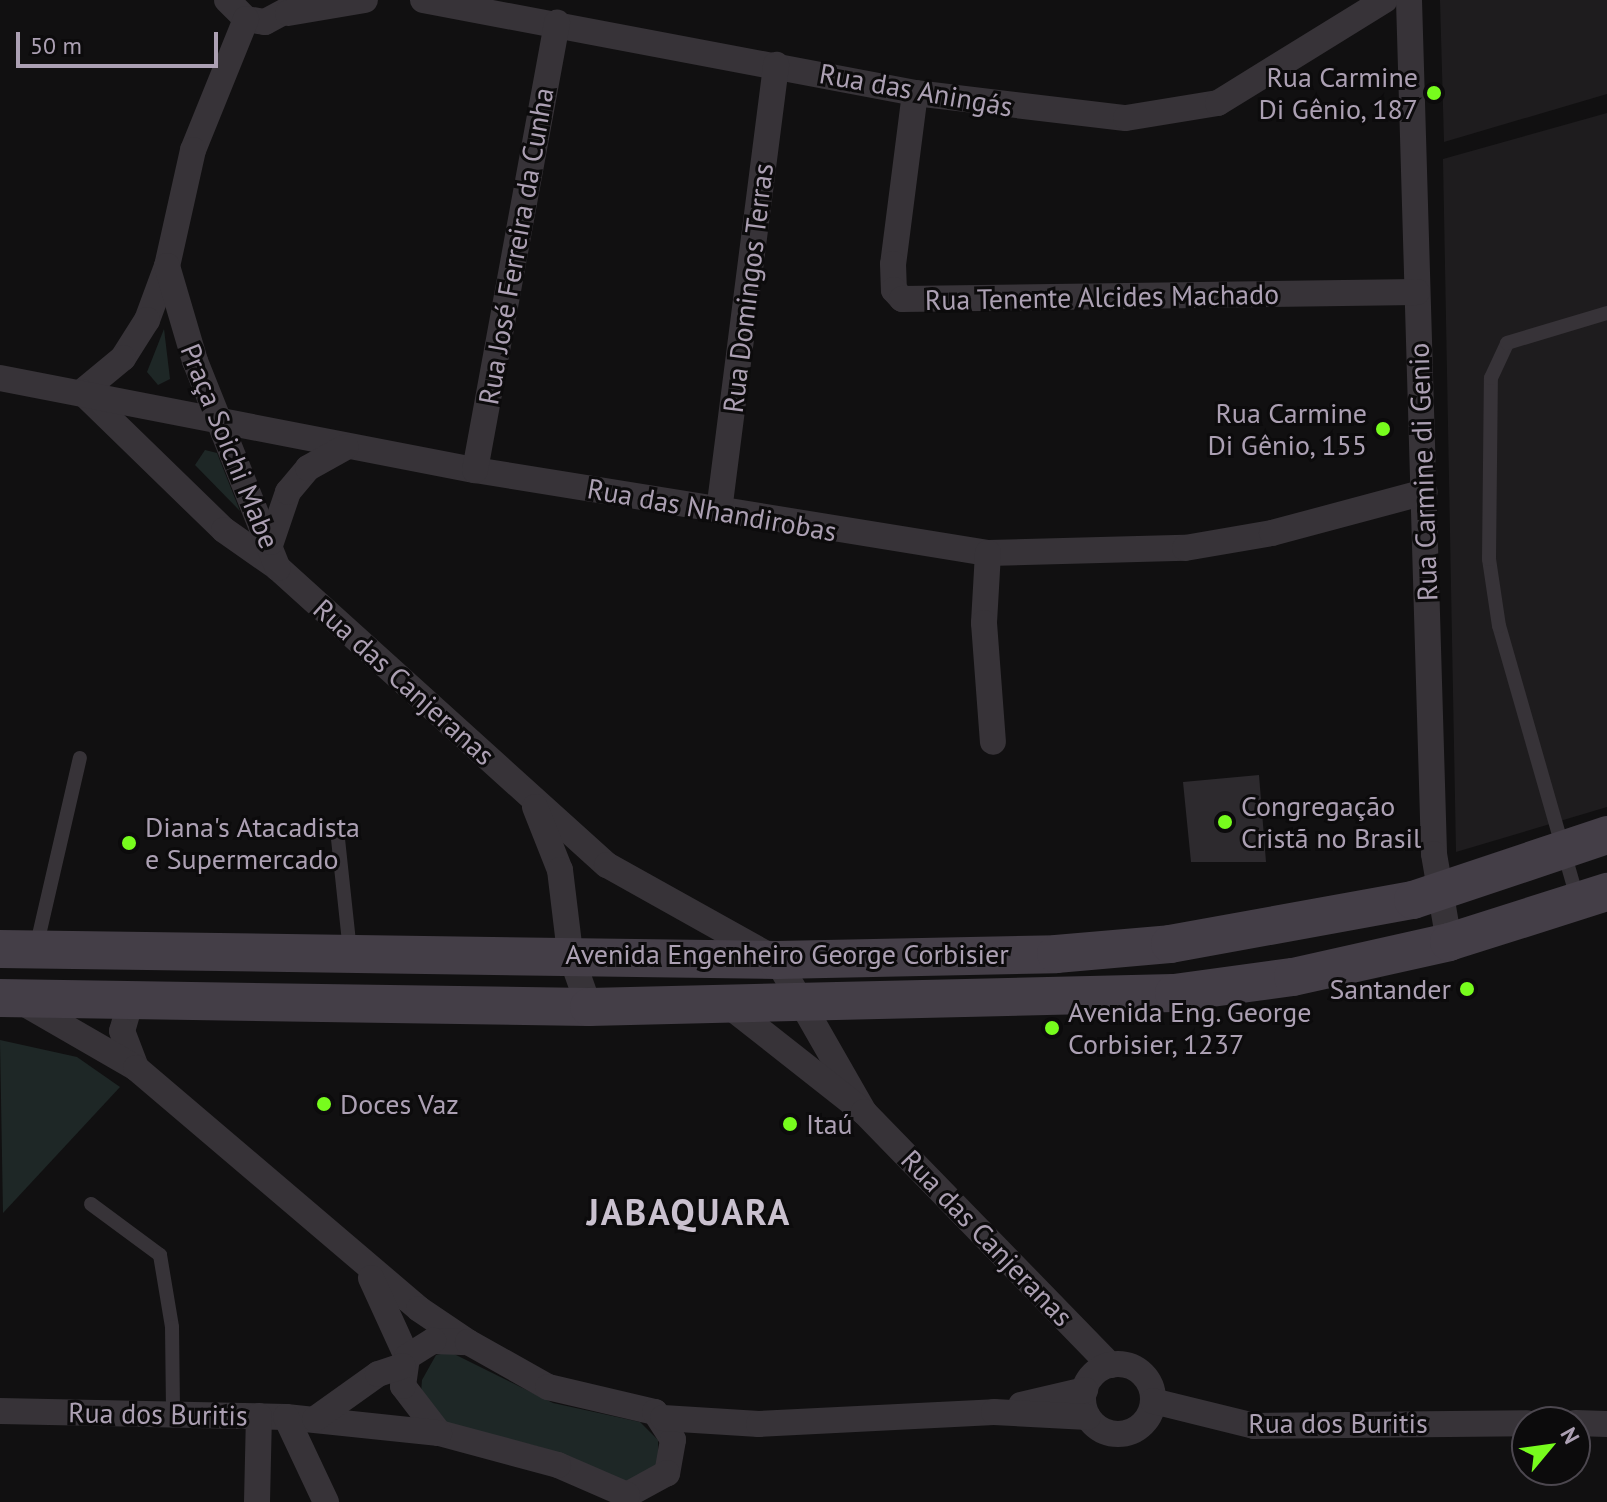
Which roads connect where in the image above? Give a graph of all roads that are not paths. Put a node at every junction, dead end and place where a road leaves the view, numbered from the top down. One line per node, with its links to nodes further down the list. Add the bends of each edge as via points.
1 (227, 0): 7 (street)
2 (365, 0): 6 (street)
3 (423, 0): 8 (street, Rua das Aningás)
4 (1385, 0): 10 (street, Rua das Aningás, via 1218,103 1175,114 1126,118 1036,111)
5 (1409, 0): 12 (street, Rua Carmine di Genio)
6 (297, 6): 7 (street)
7 (246, 19): 11 (street, via 193,150)
8 (557, 22): 9 (street, Rua das Aningás); 18 (street, Rua José Ferreira da Cunha)
9 (776, 65): 10 (street, Rua das Aningás); 20 (street, Rua Domingos Terras)
10 (915, 93): 12 (street, Rua Tenente Alcides Machado, via 893,264 894,290 902,299)
11 (167, 266): 15 (street, Praça Soichi Mabe, via 138,339); 16 (street, Praça Soichi Mabe)
12 (1417, 292): 19 (street, Rua Carmine di Genio)
13 (1607, 313): 29 (lane, via 1507,343 1491,378 1489,559 1499,626)
14 (0, 378): 15 (street, Rua das Nhandirobas)
15 (82, 392): 16 (street, Rua das Nhandirobas); 23 (street, Praça Soichi Mabe, via 224,530)
16 (220, 422): 17 (street, Rua das Nhandirobas); 21 (street, Praça Soichi Mabe)
17 (346, 447): 18 (street, Rua das Nhandirobas); 21 (street, via 308,468 288,492)
18 (475, 470): 20 (street, Rua das Nhandirobas)
19 (1425, 492): 22 (street, Rua das Nhandirobas, via 1272,533 1185,548); 32 (street, Rua Carmine di Genio)
20 (719, 511): 22 (street, Rua das Nhandirobas)
21 (271, 542): 23 (street, Praça Soichi Mabe)
22 (988, 553): 24 (street, via 984,623)
23 (278, 568): 26 (street, Rua das Canjeranas)
24 (993, 742)
25 (80, 758): 35 (lane)
26 (530, 796): 30 (street, Rua das Canjeranas); 31 (street, Rua das Canjeranas)
27 (1607, 835): 29 (main road, Avenida Engenheiro George Corbisier)
28 (338, 839): 36 (lane)
29 (1563, 851): 32 (main road, Avenida Engenheiro George Corbisier); 33 (lane)
30 (607, 865): 31 (street); 38 (street, Rua das Canjeranas)
31 (563, 884): 37 (street, Rua das Canjeranas)
32 (1440, 894): 34 (street, Rua Carmine di Genio); 38 (main road, Avenida Engenheiro George Corbisier, via 1170,944)
33 (1592, 896): 34 (main road, Avenida Engenheiro George Corbisier)
34 (1449, 942): 41 (main road, Avenida Engenheiro George Corbisier, via 1293,977 1174,993)
35 (14, 944): 36 (main road, Avenida Engenheiro George Corbisier)
36 (350, 953): 37 (main road, Avenida Engenheiro George Corbisier)
37 (570, 953): 38 (main road, Avenida Engenheiro George Corbisier); 43 (street, Rua das Canjeranas)
38 (777, 960): 41 (street, Rua das Canjeranas)
39 (7, 998): 40 (main road, Avenida Engenheiro George Corbisier); 44 (street)
40 (131, 1000): 43 (main road, Avenida Engenheiro George Corbisier); 44 (street, via 122,1031)
41 (803, 1003): 42 (main road, Avenida Engenheiro George Corbisier); 45 (street, Rua das Canjeranas)
42 (728, 1005): 43 (main road, Avenida Engenheiro George Corbisier); 45 (street, Rua das Canjeranas)
43 (589, 1007)
44 (136, 1068): 47 (street)
45 (864, 1112): 50 (street, Rua das Canjeranas)
46 (91, 1204): 55 (lane, via 160,1255 172,1327)
47 (361, 1261): 48 (street); 49 (street)
48 (468, 1342): 49 (street, via 433,1341); 61 (street, via 548,1387)
49 (405, 1362): 59 (street, via 378,1374); 62 (street, via 415,1409)
50 (1110, 1365): 51 (street); 52 (street, via 1141,1372)
51 (1085, 1390): 54 (street); 58 (street)
52 (1153, 1401): 58 (street, via 1145,1422 1127,1434 1105,1432); 60 (street, Rua dos Buritis, via 1254,1426)
53 (0, 1411): 55 (street, Rua dos Buritis)
54 (994, 1412): 58 (street); 61 (street)
55 (173, 1415): 56 (street, Rua dos Buritis)
56 (259, 1416): 57 (street, Rua dos Buritis); 64 (street)
57 (286, 1417): 59 (street, Rua dos Buritis); 65 (street)
58 (1088, 1417)
59 (315, 1419): 62 (street, Rua dos Buritis)
60 (1511, 1423)
61 (668, 1429): 63 (street, via 667,1473)
62 (439, 1433): 63 (street, Rua dos Buritis)
63 (645, 1498)
64 (257, 1502)
65 (326, 1502)

